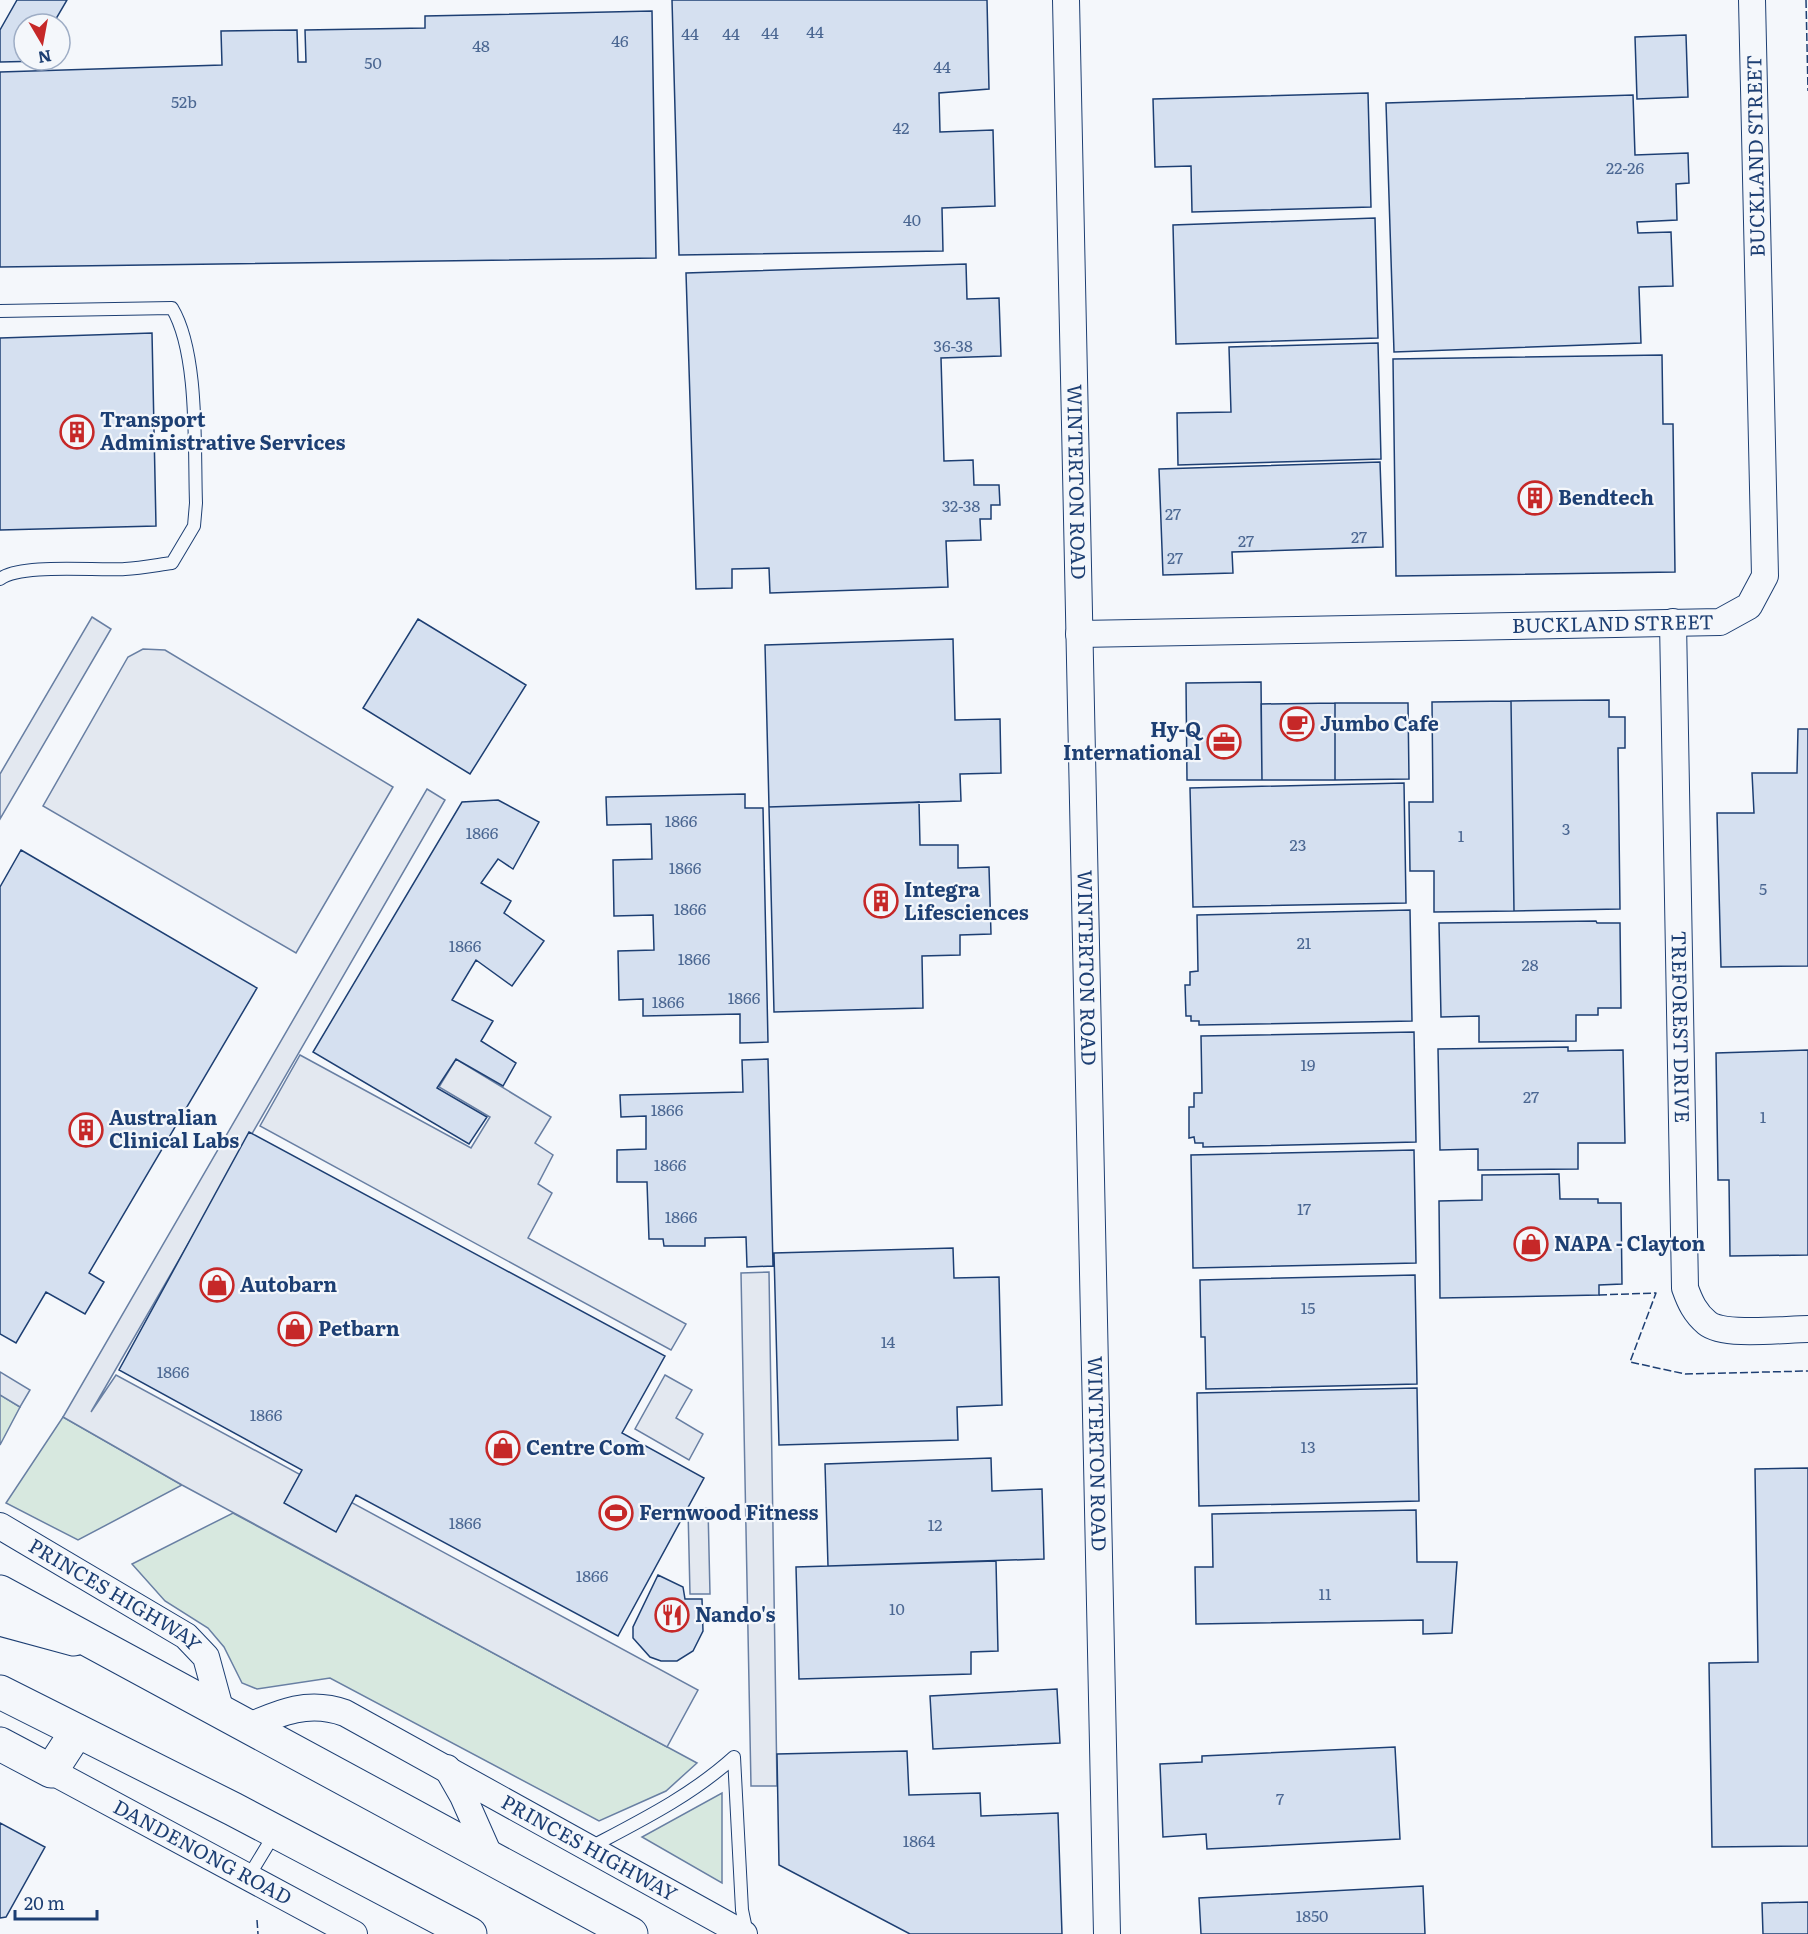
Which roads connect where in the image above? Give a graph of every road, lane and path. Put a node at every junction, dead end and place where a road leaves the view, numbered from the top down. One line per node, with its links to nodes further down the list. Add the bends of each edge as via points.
1 (1066, 0): 6 (street, WINTERTON ROAD)
2 (1752, 0): 5 (street, BUCKLAND STREET, via 1765,576 1749,606 1720,622)
3 (0, 311): 4 (lane, via 172,308 180,320 189,353 196,503 194,526 172,563 126,569 8,573)
4 (0, 579)
5 (1673, 622): 6 (street, BUCKLAND STREET); 7 (street, TREFOREST DRIVE, via 1685,1288 1691,1306 1708,1324 1728,1330)
6 (1079, 634): 26 (street, WINTERTON ROAD)
7 (1808, 1329)
8 (0, 1526): 13 (street, PRINCES HIGHWAY, via 186,1636 206,1658)
9 (0, 1592): 11 (main road)
10 (0, 1619): 11 (main road)
11 (92, 1644): 13 (main road)
12 (0, 1692): 14 (main road)
13 (234, 1720): 16 (street, PRINCES HIGHWAY, via 298,1707 331,1708); 20 (main road)
14 (76, 1731): 17 (main road); 18 (main road)
15 (0, 1744): 17 (main road)
16 (447, 1767): 19 (street, PRINCES HIGHWAY); 20 (street, PRINCES HIGHWAY)
17 (51, 1771): 21 (street, DANDENONG ROAD)
18 (276, 1831): 21 (lane); 24 (main road)
19 (588, 1849): 22 (street, PRINCES HIGHWAY); 22 (lane, via 708,1781 734,1757 742,1910)
20 (490, 1857): 25 (main road)
21 (249, 1876): 23 (street, DANDENONG ROAD)
22 (739, 1932)
23 (354, 1934)
24 (470, 1934)
25 (631, 1934)
26 (1107, 1934)

